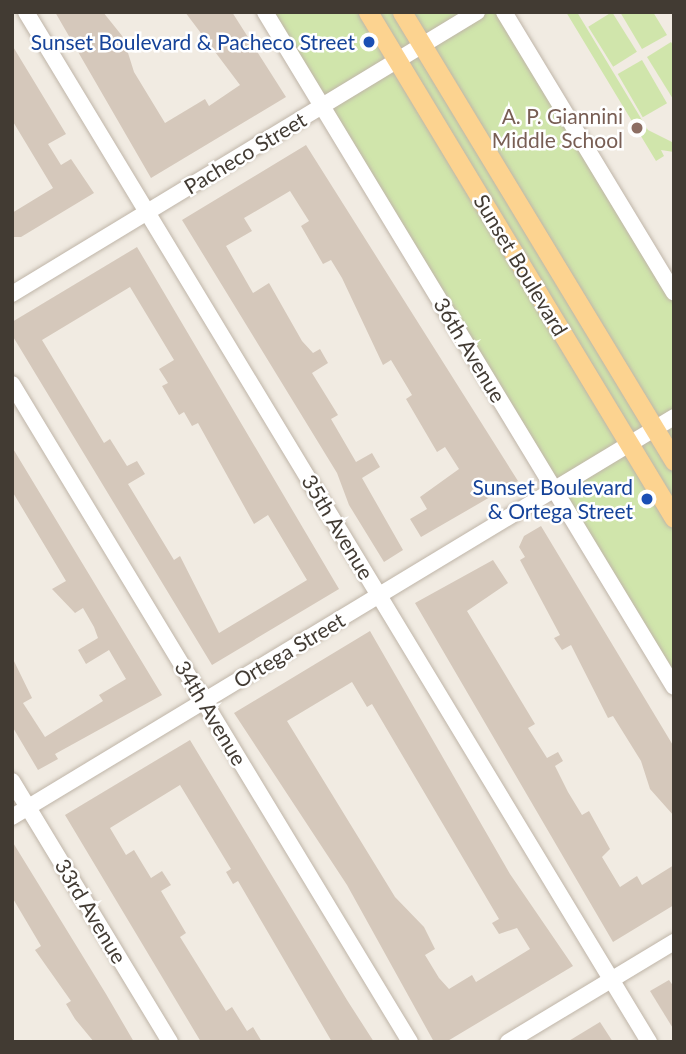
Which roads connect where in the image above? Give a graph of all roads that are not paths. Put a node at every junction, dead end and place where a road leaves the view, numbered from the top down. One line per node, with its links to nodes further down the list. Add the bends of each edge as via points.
1 (26, 12): 10 (street, 35th Avenue)
2 (265, 12): 9 (street, 36th Avenue)
3 (368, 12): 8 (main road, Sunset Boulevard)
4 (402, 12): 7 (main road, Sunset Boulevard)
5 (477, 12): 7 (street, Pacheco Street)
6 (504, 12): 11 (street)
7 (422, 46): 8 (street, Pacheco Street); 15 (main road, Sunset Boulevard)
8 (397, 61): 9 (street, Pacheco Street); 16 (main road, Sunset Boulevard)
9 (322, 106): 10 (street, Pacheco Street); 18 (street, 36th Avenue)
10 (147, 212): 12 (street, Pacheco Street); 20 (street, 35th Avenue)
11 (674, 293)
12 (12, 294)
13 (12, 384): 22 (street, 34th Avenue)
14 (674, 417): 15 (street, Ortega Street)
15 (654, 429): 16 (street, Ortega Street); 17 (main road, Sunset Boulevard)
16 (629, 444): 18 (street, Ortega Street); 19 (main road, Sunset Boulevard)
17 (674, 461)
18 (554, 489): 20 (street, Ortega Street); 21 (street, 36th Avenue)
19 (674, 518)
20 (379, 595): 22 (street, Ortega Street); 27 (street, 35th Avenue)
21 (674, 687)
22 (204, 701): 24 (street, Ortega Street); 29 (street, 34th Avenue)
23 (12, 780): 24 (street, 33rd Avenue)
24 (29, 807): 25 (street, Ortega Street); 28 (street, 33rd Avenue)
25 (12, 817)
26 (674, 942): 27 (street)
27 (612, 979): 30 (street); 31 (street, 35th Avenue)
28 (170, 1042)
29 (410, 1042)
30 (508, 1042)
31 (649, 1042)

